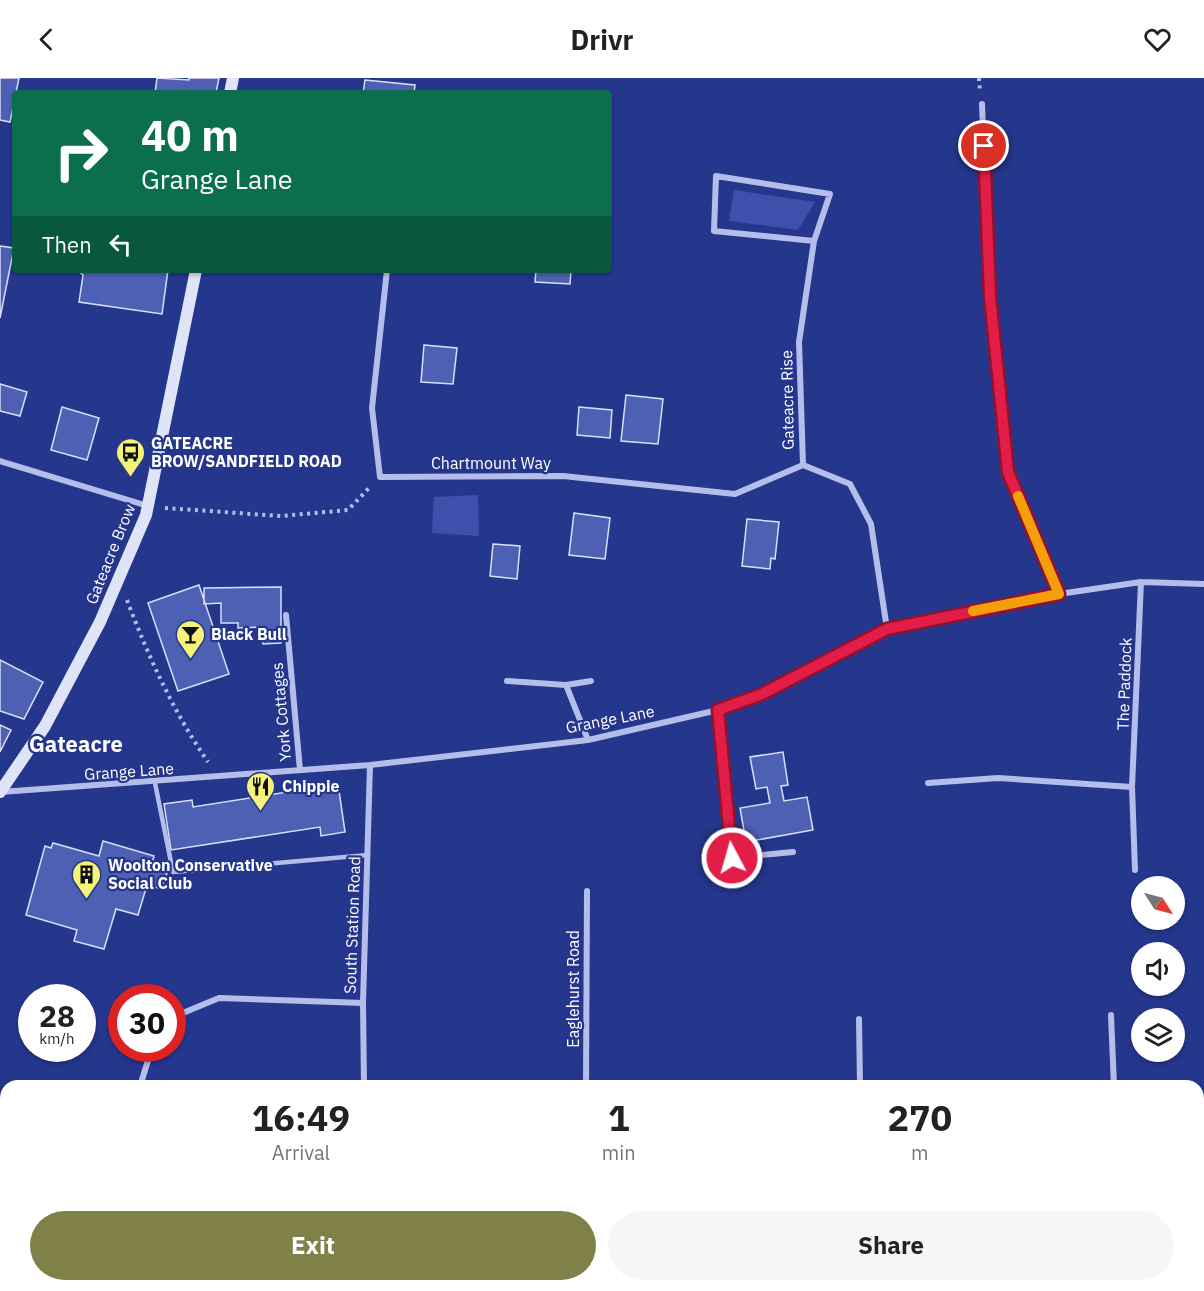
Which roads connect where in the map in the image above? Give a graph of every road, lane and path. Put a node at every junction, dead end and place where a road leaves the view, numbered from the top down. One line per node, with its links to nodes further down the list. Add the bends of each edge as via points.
1 (982, 104): 12 (street, via 990,296 1008,472)
2 (814, 241): 2 (street, Gateacre Rise, via 714,231 716,177 830,194); 6 (street, Gateacre Rise, via 799,342)
3 (195, 273): 8 (main road, Gateacre Brow)
4 (387, 273): 7 (street, via 372,408)
5 (0, 462): 8 (street)
6 (802, 465): 7 (street, Chartmount Way, via 735,494 563,477); 15 (street, Gateacre Rise, via 850,484 871,524)
7 (380, 477): 9 (path, via 348,510 281,516)
8 (148, 506): 27 (main road, Gateacre Brow, via 100,622 45,726)
9 (167, 510)
10 (1141, 582): 11 (street, Grange Lane); 12 (street, Grange Lane); 26 (street, The Paddock)
11 (1204, 584)
12 (1059, 594): 15 (street, Grange Lane)
13 (126, 596): 23 (path, via 150,661 184,727)
14 (286, 615): 22 (street, York Cottages)
15 (887, 629): 19 (street, Grange Lane, via 762,694)
16 (507, 681): 18 (street)
17 (591, 681): 18 (street)
18 (566, 685): 20 (street)
19 (718, 710): 20 (street, Grange Lane); 28 (street, via 732,858)
20 (588, 740): 21 (street, Grange Lane)
21 (370, 765): 22 (street, Grange Lane); 29 (street, South Station Road)
22 (300, 770): 23 (street, Grange Lane)
23 (219, 777): 24 (street, Grange Lane)
24 (155, 783): 27 (street, Grange Lane); 29 (lane, via 173,872)
25 (928, 783): 26 (street, via 998,778)
26 (1132, 787): 30 (street, The Paddock)
27 (0, 792)
28 (793, 852)
29 (368, 855): 32 (street, South Station Road)
30 (1136, 870)
31 (587, 891): 39 (street, Eaglehurst Road)
32 (363, 1003): 33 (street, via 219,998); 38 (street, South Station Road)
33 (186, 1012)
34 (1111, 1015): 41 (street)
35 (860, 1019): 40 (street)
36 (148, 1062): 37 (street)
37 (142, 1080)
38 (364, 1080)
39 (586, 1080)
40 (860, 1080)
41 (1113, 1080)

